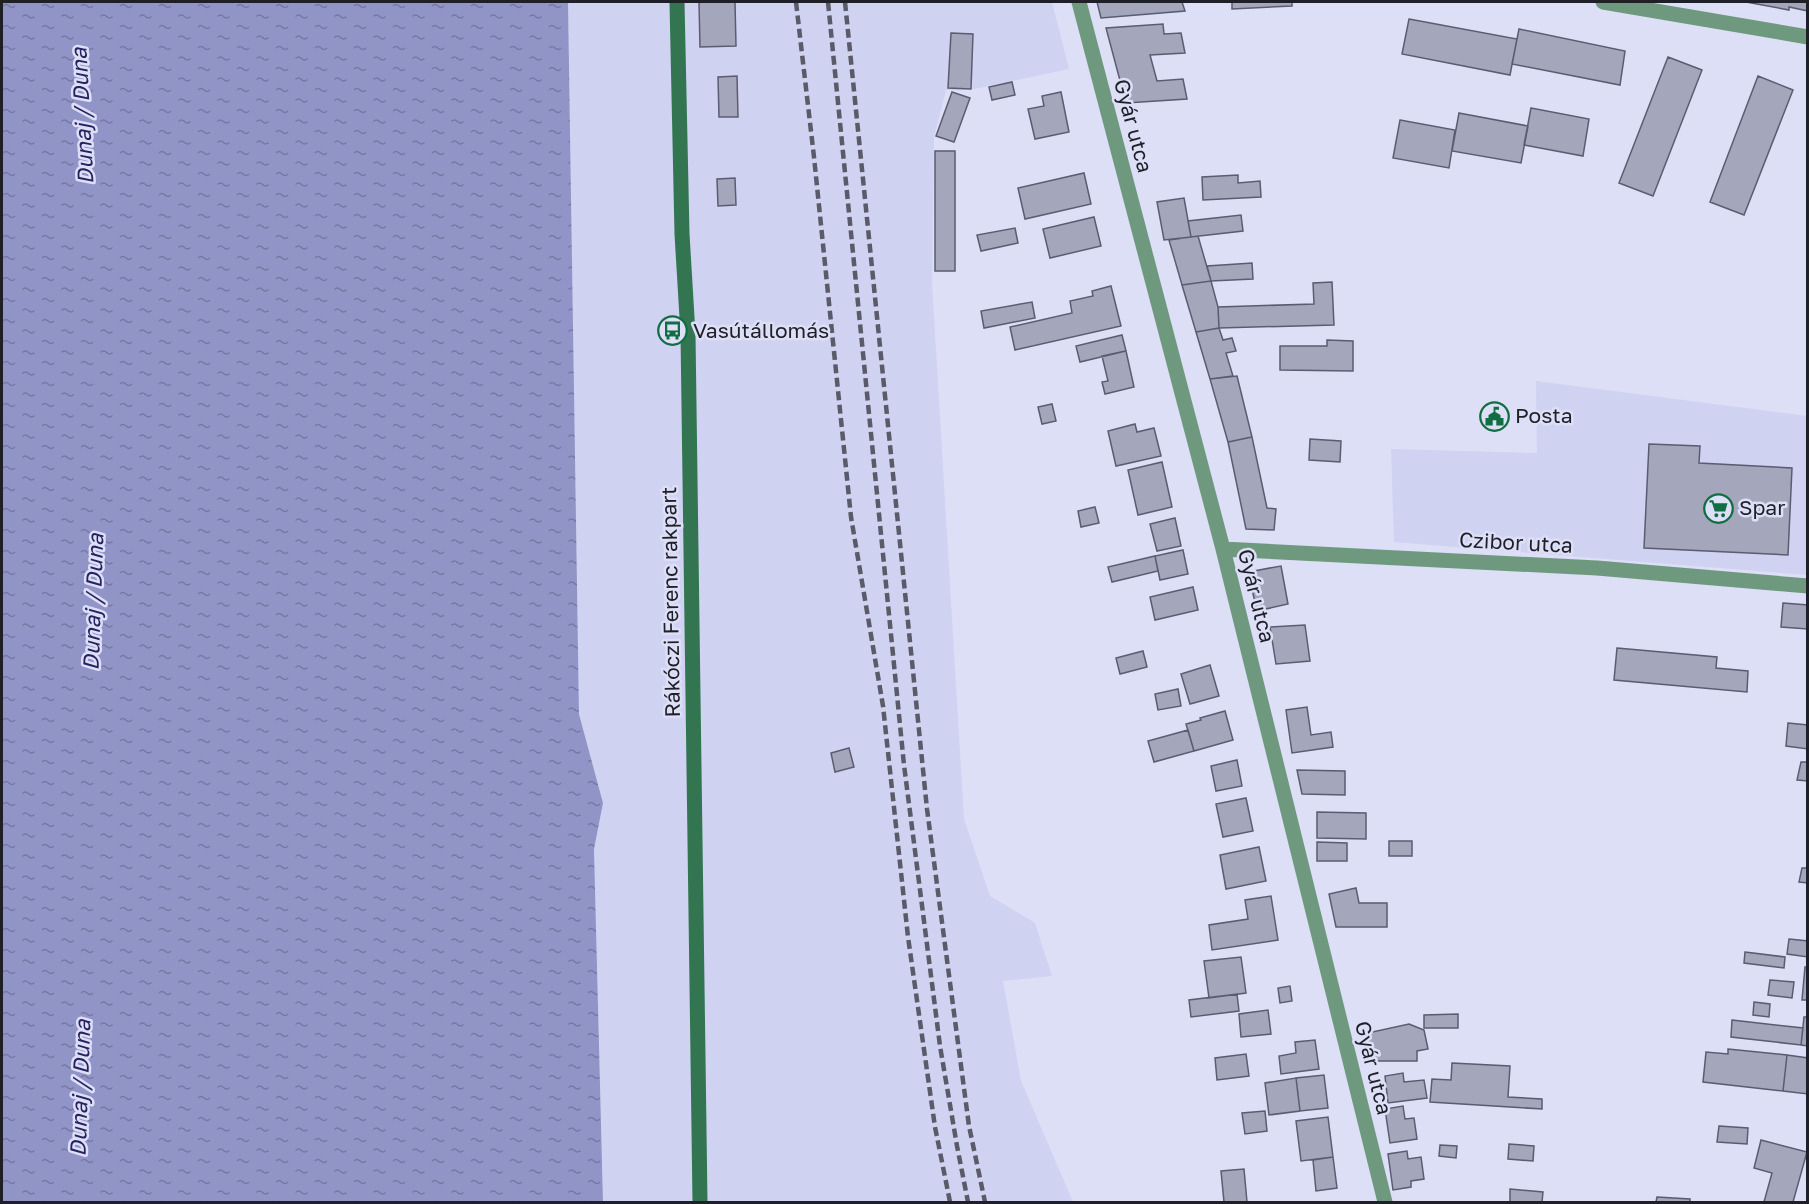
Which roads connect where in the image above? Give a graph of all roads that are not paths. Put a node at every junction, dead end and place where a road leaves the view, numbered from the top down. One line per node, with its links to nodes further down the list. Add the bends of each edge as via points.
1 (676, 2): 7 (street, Rákóczi Ferenc rakpart, via 688,334)
2 (1079, 2): 5 (street, Gyár utca)
3 (1610, 2): 4 (street)
4 (1808, 36)
5 (1223, 549): 6 (street, Czibor utca, via 1597,568); 8 (street, Gyár utca)
6 (1808, 586)
7 (700, 1203)
8 (1385, 1203)

